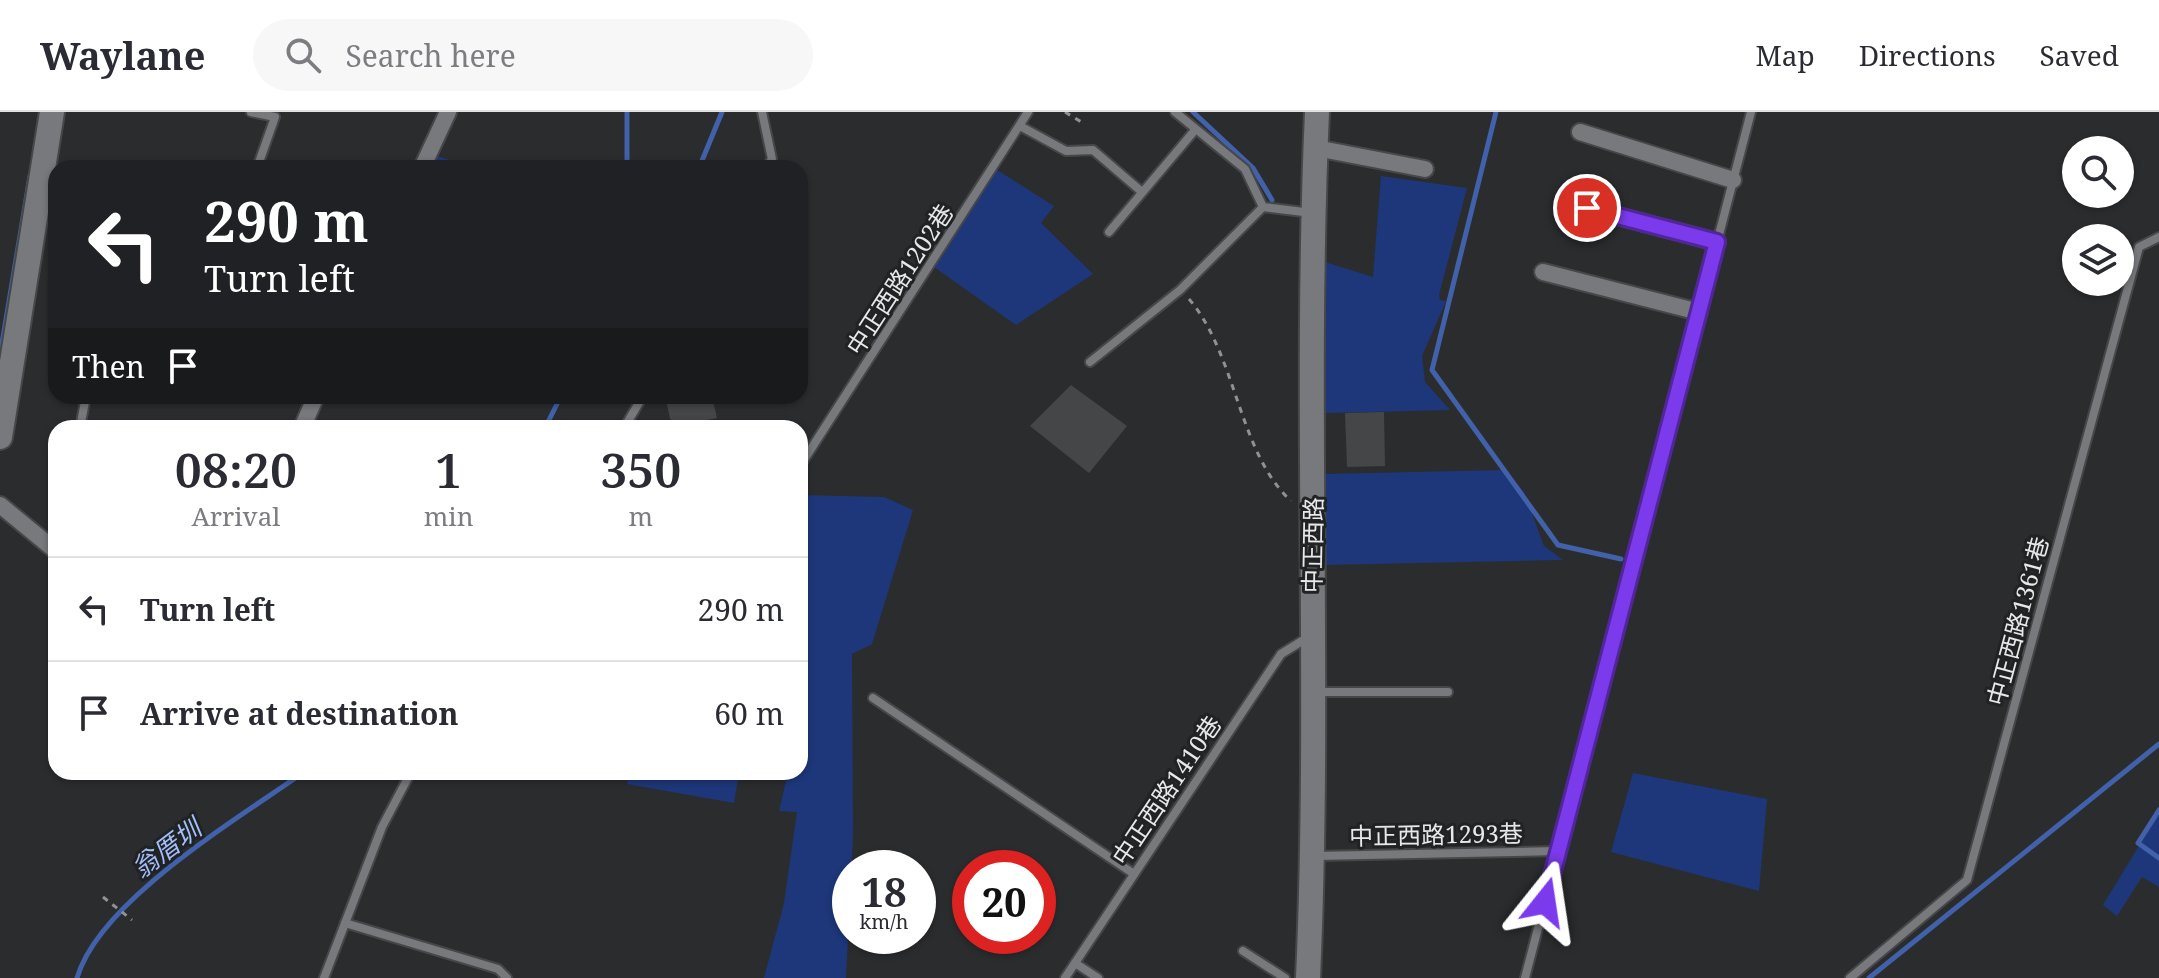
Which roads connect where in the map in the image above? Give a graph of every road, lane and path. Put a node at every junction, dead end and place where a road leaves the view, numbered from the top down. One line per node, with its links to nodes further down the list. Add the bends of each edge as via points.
1 (52, 112): 31 (main road)
2 (251, 112): 15 (lane, via 275,117)
3 (448, 112): 16 (street)
4 (762, 112): 17 (lane)
5 (1028, 112): 11 (lane, 中正西路1202巷)
6 (1065, 112): 10 (path)
7 (1175, 112): 12 (lane)
8 (1317, 112): 14 (main road, 中正西路)
9 (1751, 112): 19 (lane)
10 (1083, 123)
11 (1020, 126): 20 (lane, via 1066,151 1093,150); 32 (lane, 中正西路1202巷)
12 (1195, 130): 20 (lane); 21 (lane, via 1245,169)
13 (1580, 132): 19 (street)
14 (1316, 148): 18 (street); 23 (main road, 中正西路)
15 (260, 160)
16 (426, 160)
17 (771, 160)
18 (1425, 169)
19 (1733, 180): 26 (lane)
20 (1142, 192): 24 (lane)
21 (1263, 207): 23 (lane); 28 (lane)
22 (1587, 208): 26 (street)
23 (1313, 213): 34 (main road, 中正西路)
24 (1109, 232)
25 (2159, 237): 56 (lane, 中正西路1361巷, via 2139,247 1967,880)
26 (1717, 242): 29 (lane)
27 (1543, 272): 29 (street)
28 (1180, 290): 30 (lane); 34 (path, via 1212,340 1272,480)
29 (1699, 312): 41 (lane)
30 (1090, 362)
31 (0, 437)
32 (808, 454)
33 (0, 505): 35 (street)
34 (1314, 518): 36 (main road, 中正西路)
35 (48, 542)
36 (1310, 635): 37 (main road, 中正西路); 43 (lane, 中正西路1410巷, via 1281,654)
37 (1312, 692): 38 (lane); 42 (main road, 中正西路)
38 (1448, 692)
39 (873, 698): 43 (lane)
40 (407, 780): 46 (lane, via 382,827)
41 (1558, 851): 42 (lane, 中正西路1293巷); 55 (lane)
42 (1314, 856): 54 (main road, 中正西路)
43 (1134, 874): 48 (lane, 中正西路1410巷)
44 (103, 897): 45 (path)
45 (132, 920)
46 (345, 923): 49 (lane); 50 (lane, via 498,969)
47 (1243, 951): 53 (lane)
48 (1075, 963): 51 (lane, 中正西路1410巷); 52 (lane)
49 (324, 978)
50 (507, 978)
51 (1065, 978)
52 (1098, 978)
53 (1285, 978)
54 (1308, 978)
55 (1525, 978)
56 (1850, 978)

